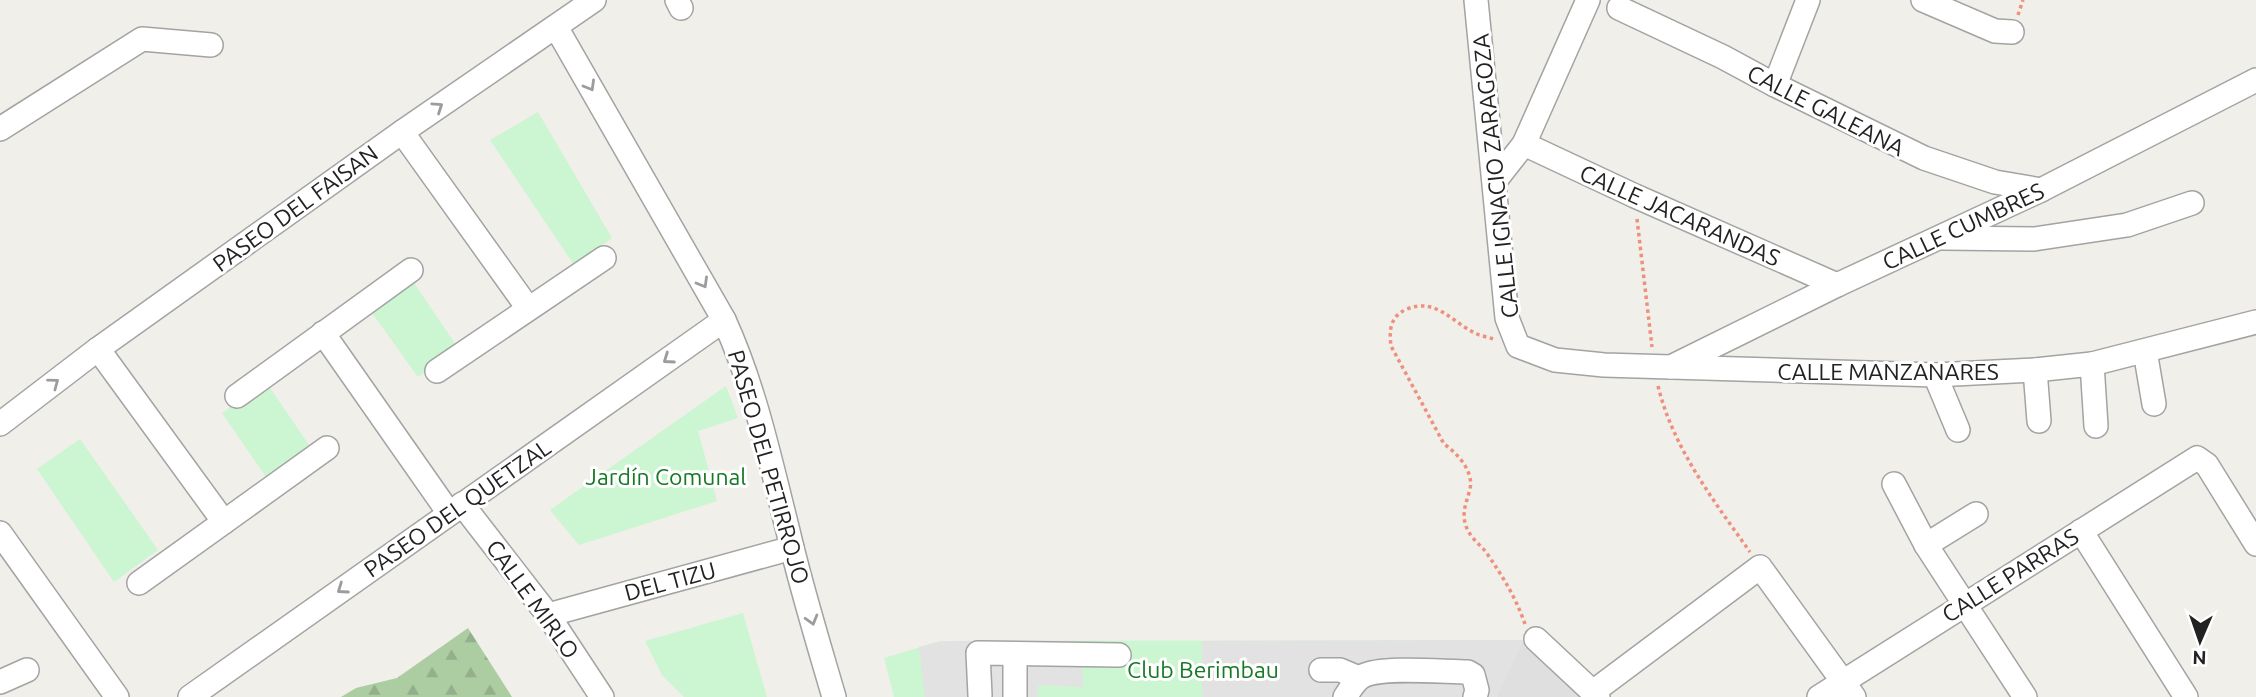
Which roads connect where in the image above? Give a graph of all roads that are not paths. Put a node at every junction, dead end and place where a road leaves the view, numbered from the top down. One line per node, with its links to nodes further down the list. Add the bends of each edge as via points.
1 (594, 0): 7 (street, PASEO DEL FAISAN)
2 (1476, 0): 15 (street, CALLE IGNACIO ZARAGOZA)
3 (1588, 0): 14 (street)
4 (1808, 0): 11 (street)
5 (1923, 0): 8 (street, via 1995,31)
6 (1619, 8): 11 (street, CALLE GALEANA)
7 (556, 27): 13 (street, PASEO DEL FAISAN, one-way to 7); 23 (street, PASEO DEL PETIRROJO, one-way to 23)
8 (2012, 32)
9 (211, 45): 12 (street, via 142,39)
10 (2256, 80): 16 (street, CALLE CUMBRES)
11 (1775, 85): 16 (street, CALLE GALEANA, via 1924,158 1996,182)
12 (0, 129)
13 (402, 132): 22 (street); 27 (street, PASEO DEL FAISAN)
14 (1524, 144): 15 (street); 21 (street, CALLE JACARANDAS)
15 (1495, 181): 26 (street, CALLE IGNACIO ZARAGOZA, via 1507,318)
16 (2041, 190): 18 (street, CALLE CUMBRES)
17 (2192, 203): 18 (street, via 2127,225 2034,239)
18 (1937, 238): 21 (street, CALLE CUMBRES)
19 (604, 258): 22 (street)
20 (411, 270): 25 (street)
21 (1836, 285): 30 (street, CALLE CUMBRES)
22 (528, 308): 32 (street)
23 (724, 320): 42 (street, PASEO DEL QUETZAL, one-way to 42); 49 (street, PASEO DEL PETIRROJO, via 752,392)
24 (2256, 322): 28 (street, CALLE MANZANARES)
25 (323, 333): 34 (street); 42 (street, CALLE MIRLO)
26 (1518, 346): 30 (street, CALLE MANZANARES, via 1555,360)
27 (98, 349): 37 (street, PASEO DEL FAISAN, one-way to 27); 44 (street)
28 (2145, 351): 29 (street, CALLE MANZANARES); 35 (street)
29 (2092, 364): 31 (street, CALLE MANZANARES); 38 (street)
30 (1668, 368): 33 (street, CALLE MANZANARES)
31 (2035, 370): 33 (street, CALLE MANZANARES); 36 (street)
32 (437, 371)
33 (1935, 375): 39 (street)
34 (237, 396)
35 (2154, 404)
36 (2039, 421)
37 (0, 424)
38 (2096, 426)
39 (1958, 430)
40 (327, 448): 44 (street)
41 (1894, 484): 48 (street)
42 (455, 508): 52 (street, CALLE MIRLO); 64 (street, PASEO DEL QUETZAL, one-way to 64)
43 (1976, 514): 48 (street)
44 (224, 522): 50 (street)
45 (2081, 531): 47 (street, CALLE PARRAS, via 2197,458); 51 (street, CALLE PARRAS); 72 (street)
46 (0, 533): 63 (street)
47 (2256, 544)
48 (1926, 545): 51 (street)
49 (792, 548): 52 (street, DEL TIZU); 66 (street, PASEO DEL PETIRROJO, one-way to 66)
50 (139, 583)
51 (1966, 603): 60 (street, CALLE PARRAS); 71 (street)
52 (548, 615): 65 (street, CALLE MIRLO)
53 (1536, 639): 62 (street)
54 (1015, 654): 55 (street); 61 (street, via 978,653); 67 (street)
55 (1119, 655)
56 (27, 670): 59 (street)
57 (1321, 670): 58 (street, via 1340,670)
58 (1359, 678): 68 (street); 69 (street, via 1381,672 1468,672 1476,681)
59 (0, 682)
60 (1849, 688): 62 (street, via 1760,567); 70 (street, CALLE PARRAS)
61 (980, 695)
62 (1595, 695)
63 (117, 697)
64 (190, 697)
65 (601, 697)
66 (834, 697)
67 (1015, 697)
68 (1345, 697)
69 (1475, 697)
70 (1818, 697)
71 (2025, 697)
72 (2186, 697)

